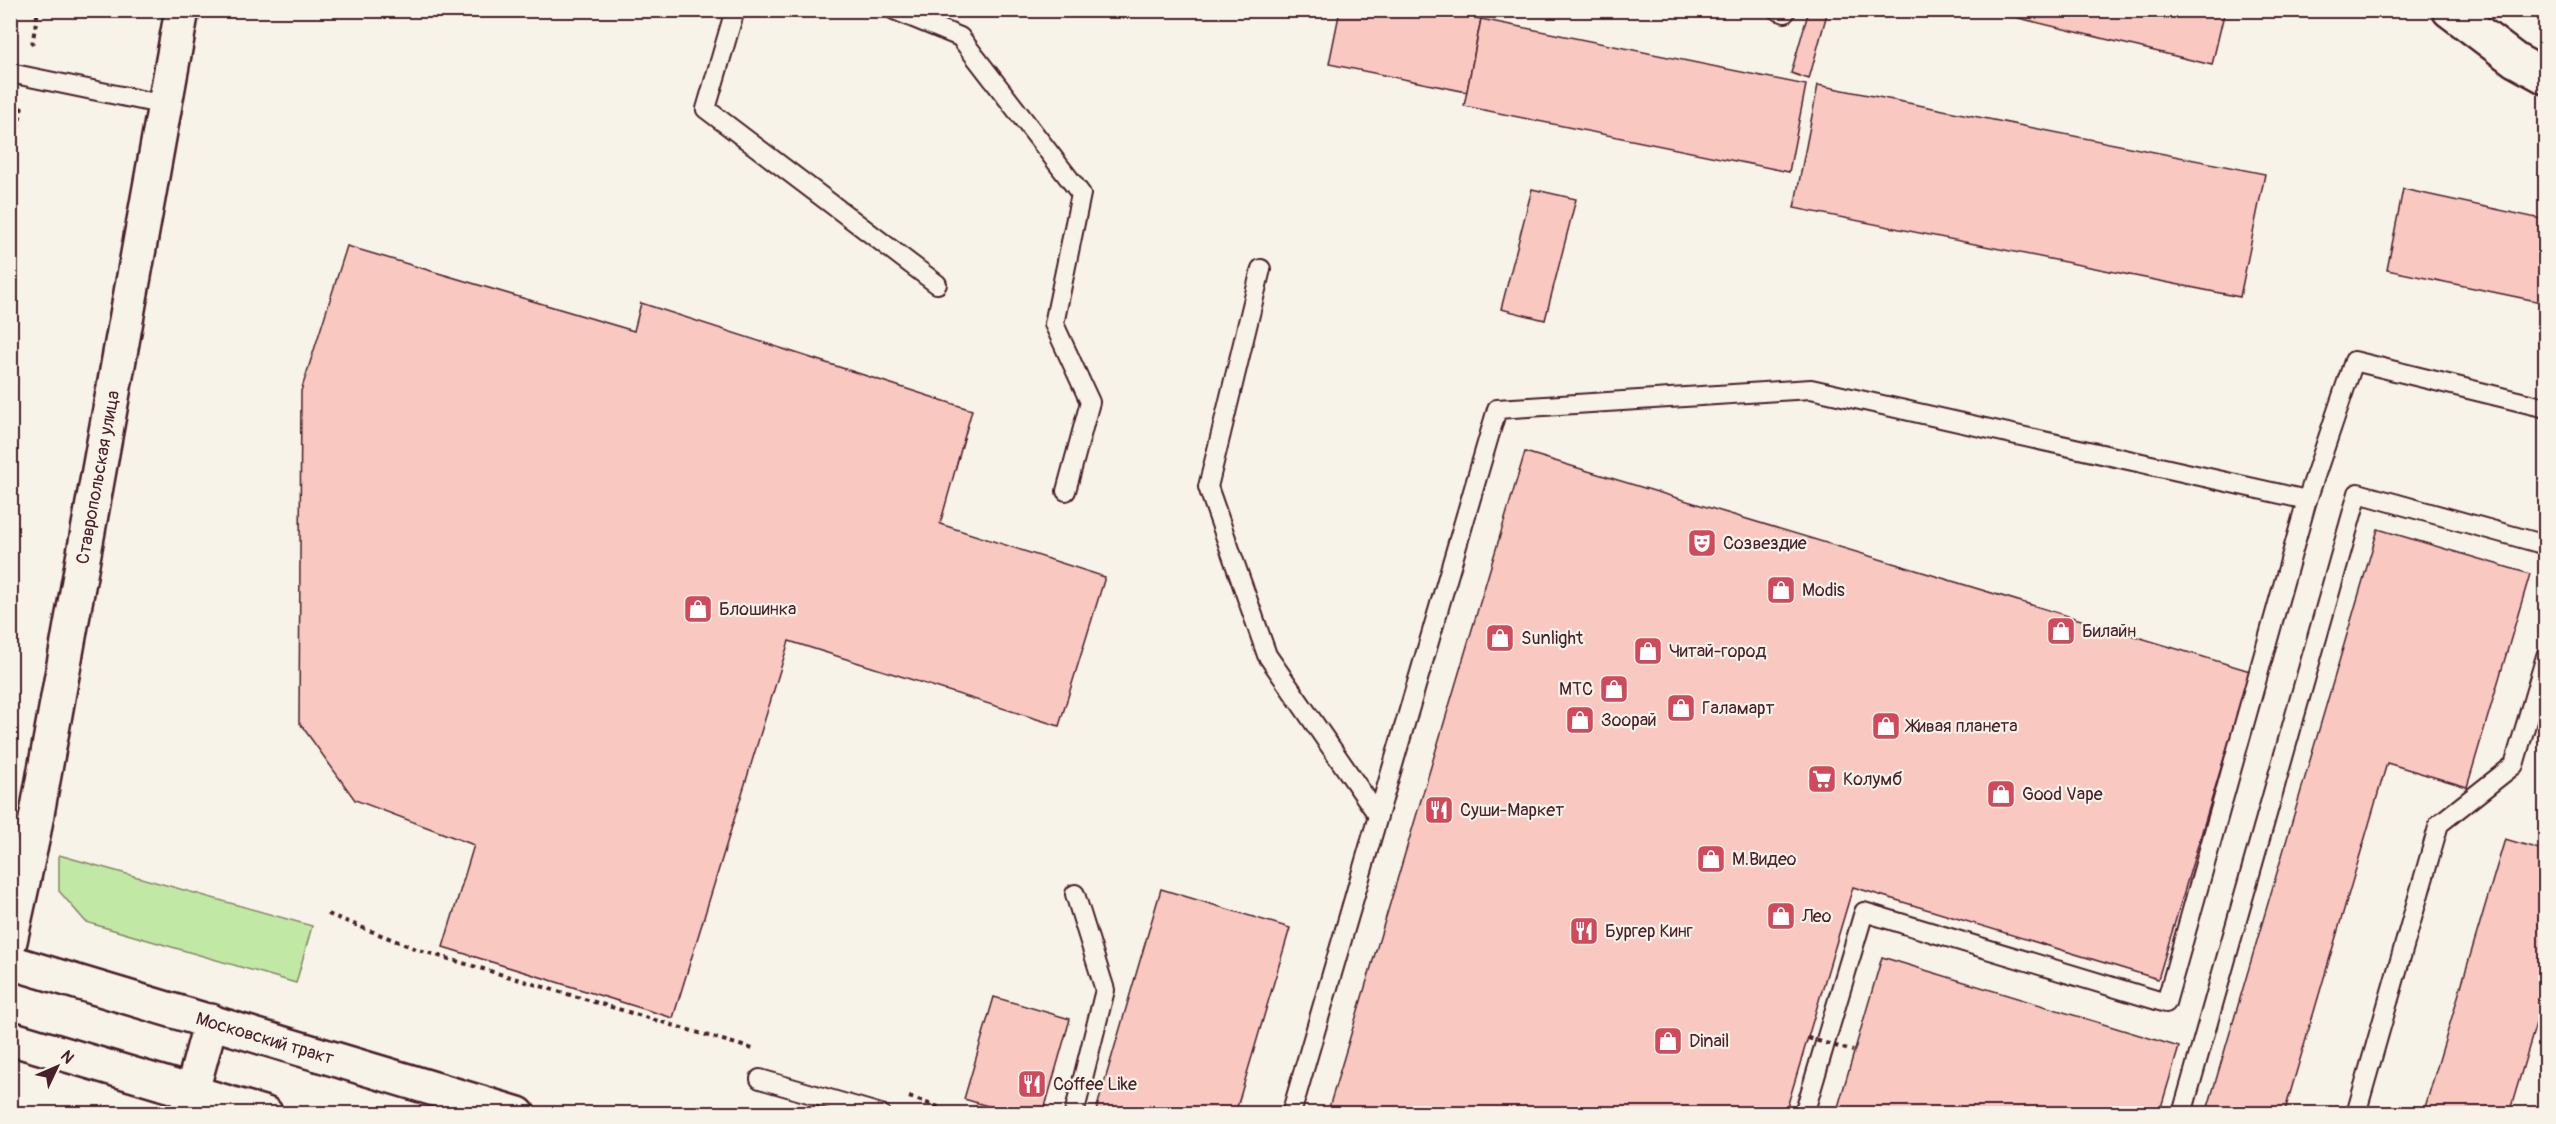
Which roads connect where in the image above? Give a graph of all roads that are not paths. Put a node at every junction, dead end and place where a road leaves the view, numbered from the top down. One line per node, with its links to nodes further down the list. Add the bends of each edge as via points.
1 (182, 10): 7 (street, Ставропольская улица)
2 (735, 10): 9 (lane, via 706,109)
3 (894, 10): 11 (lane, via 960,38 1082,194 1054,324 1090,402)
4 (2449, 10): 6 (street, via 2515,60)
5 (10, 73): 7 (lane)
6 (2546, 77)
7 (165, 105): 17 (street, Ставропольская улица, via 35,824)
8 (1261, 269): 15 (lane, via 1208,487 1267,655)
9 (937, 284)
10 (2546, 408): 12 (lane, via 2354,361)
11 (1066, 491)
12 (2307, 500): 15 (lane, via 1811,389 1497,409); 28 (lane, via 2166,1003 1864,912)
13 (2546, 545): 29 (lane, via 2358,494)
14 (2546, 656): 30 (lane, via 2514,765 2439,824)
15 (1377, 814): 27 (lane)
16 (1075, 894): 26 (lane, via 1105,990)
17 (10, 941)
18 (10, 962): 19 (street, Московский тракт)
19 (211, 1021): 22 (street); 24 (street, Московский тракт)
20 (10, 1038): 22 (street)
21 (760, 1079): 25 (lane)
22 (189, 1102): 23 (street)
23 (266, 1113)
24 (518, 1113)
25 (881, 1113)
26 (1074, 1113)
27 (1291, 1113)
28 (1804, 1113)
29 (2182, 1113)
30 (2356, 1113)

